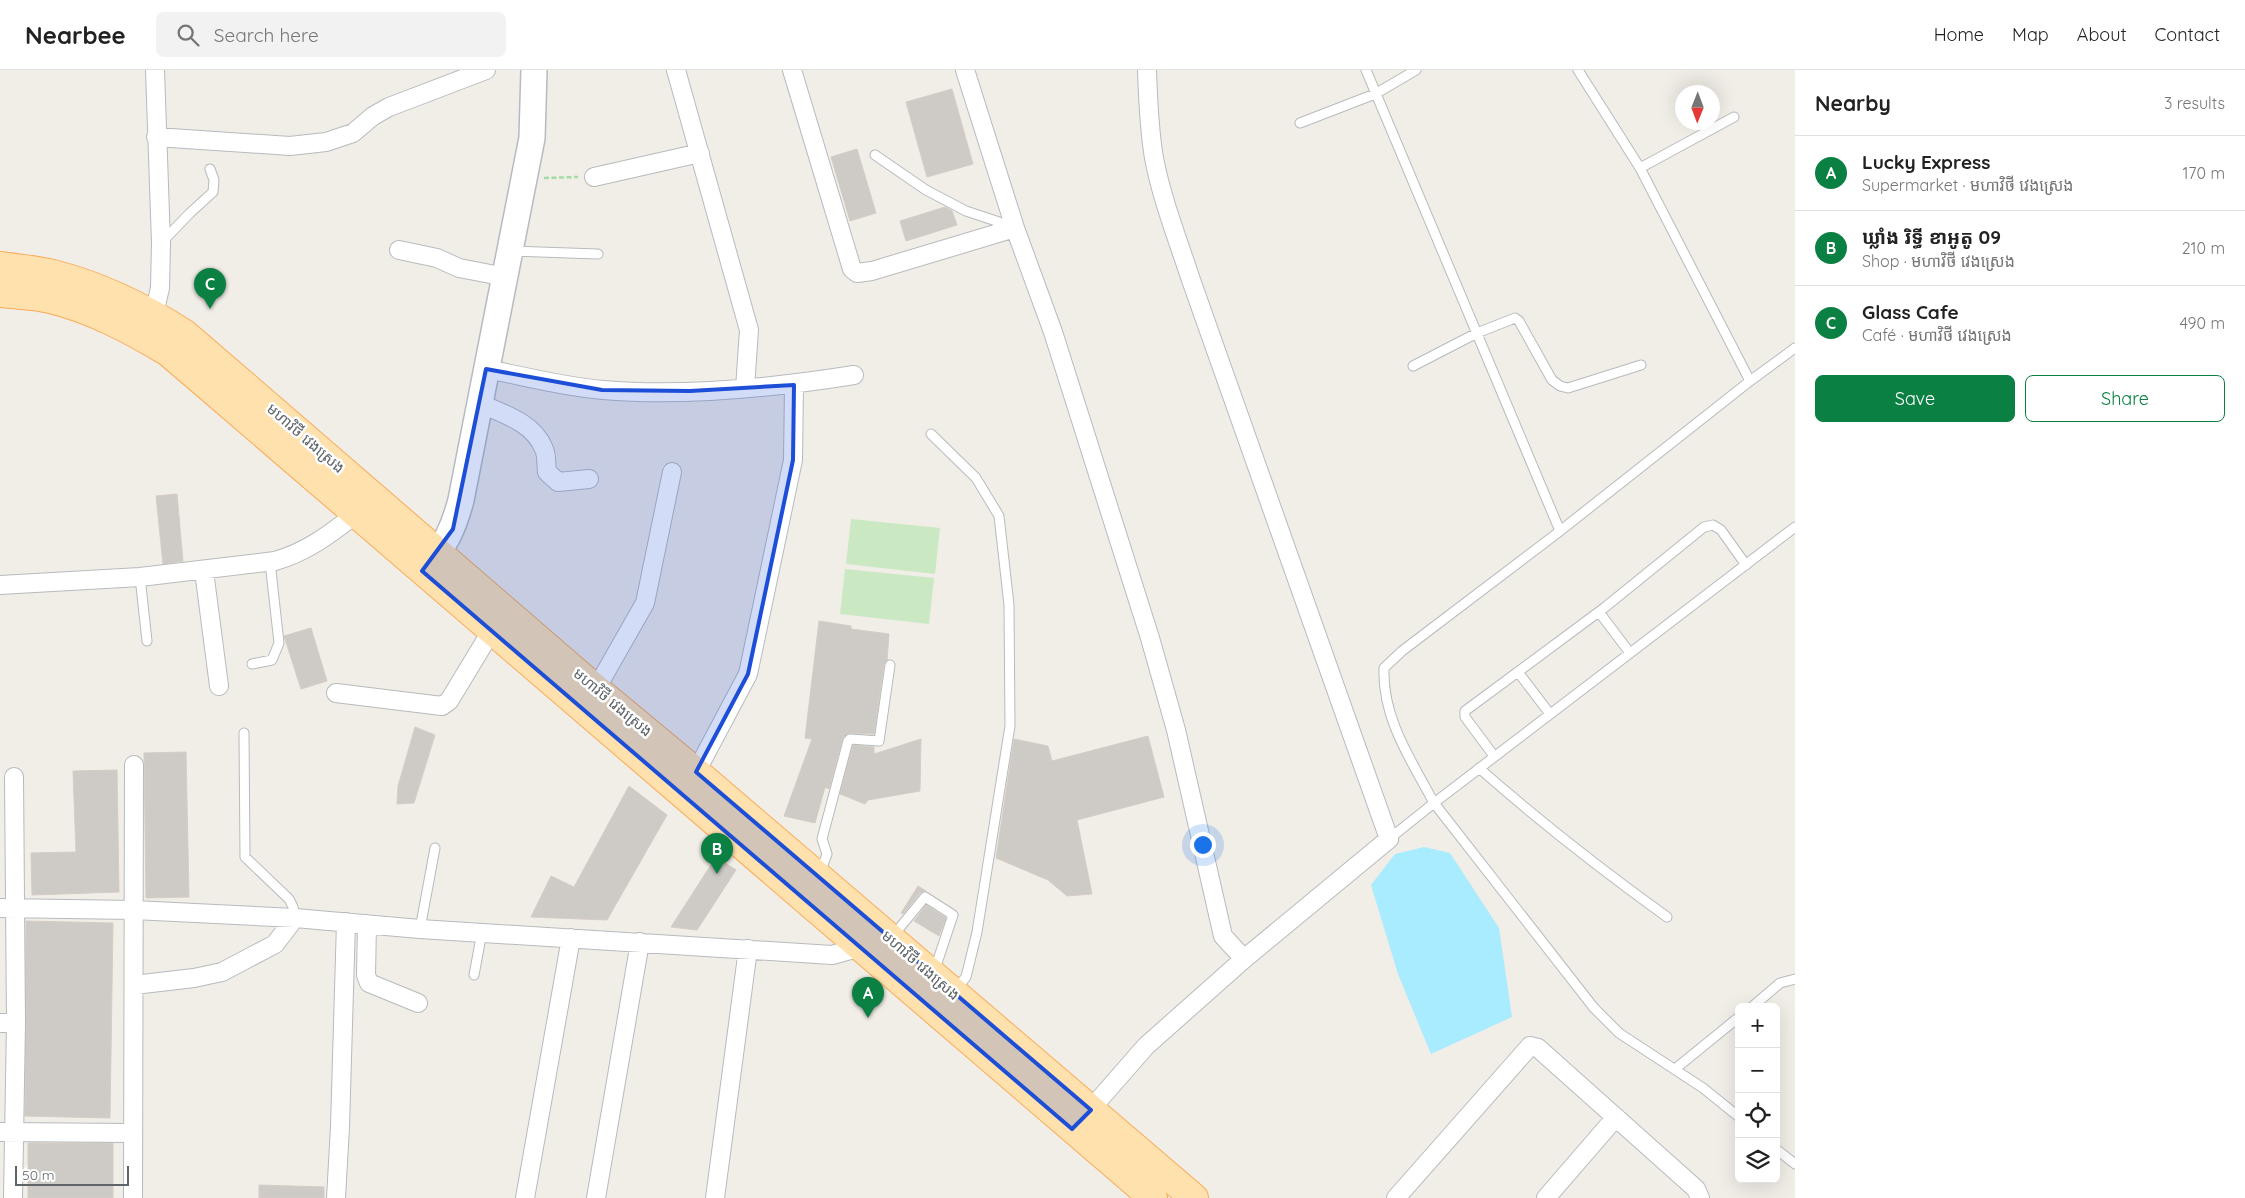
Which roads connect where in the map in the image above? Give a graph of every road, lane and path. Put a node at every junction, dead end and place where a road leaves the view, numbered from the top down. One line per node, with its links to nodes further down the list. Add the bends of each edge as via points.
1 (155, 70): 14 (street)
2 (486, 70): 14 (street, via 389,107 353,133 326,142 290,146)
3 (676, 70): 15 (street)
4 (792, 70): 21 (street, via 852,269 857,273)
5 (965, 70): 21 (street)
6 (1147, 70): 70 (street, via 1148,117 1167,209)
7 (1366, 70): 11 (lane)
8 (1416, 70): 11 (lane)
9 (1578, 70): 17 (lane)
10 (536, 71): 20 (street, via 532,138)
11 (1375, 94): 13 (lane); 30 (lane)
12 (1734, 117): 17 (lane)
13 (1300, 123)
14 (156, 137): 22 (street)
15 (700, 153): 19 (street); 38 (street, via 748,330)
16 (875, 155): 21 (lane, via 926,190 966,211)
17 (1640, 168): 36 (lane)
18 (210, 170): 22 (lane, via 214,180 213,192)
19 (594, 177): 20 (path)
20 (525, 178): 24 (street)
21 (1015, 228): 85 (street, via 1054,332 1150,638 1176,730 1223,936)
22 (161, 243): 29 (street, via 160,288)
23 (399, 250): 27 (street, via 437,258 459,268)
24 (511, 251): 25 (lane); 27 (street)
25 (598, 254)
26 (0, 266): 29 (main road, មហាវិថី វេងស្រេង, via 53,274 100,289)
27 (506, 277): 34 (street)
28 (0, 293): 43 (main road, មហាវិថី វេងស្រេង, via 49,299 95,314 132,330 168,352)
29 (154, 314): 47 (main road, មហាវិថី វេងស្រេង, via 185,334)
30 (1477, 333): 32 (lane, via 1509,319 1519,320 1552,380 1568,388); 33 (lane); 45 (lane)
31 (1795, 348): 36 (lane)
32 (1641, 365)
33 (1413, 366)
34 (486, 369): 38 (street, via 602,390 690,392); 39 (street)
35 (854, 375): 37 (street)
36 (1750, 381): 45 (lane)
37 (794, 385): 38 (street); 67 (street, via 792,460 748,674)
38 (745, 388)
39 (481, 404): 42 (street, via 518,420 534,433 544,449 547,472 558,482); 47 (street, via 453,530)
40 (931, 434): 88 (lane, via 976,478 999,516 1009,604 1010,726 977,932 966,977)
41 (672, 472): 60 (street, via 645,603)
42 (589, 479)
43 (356, 514): 46 (street, via 319,542 295,555); 47 (main road, មហាវិថី វេងស្រេង)
44 (1795, 527): 48 (lane)
45 (1560, 531): 69 (lane, via 1402,650 1384,668 1383,688 1396,734)
46 (270, 562): 49 (street); 56 (lane, via 279,643 272,660)
47 (431, 562): 53 (main road, មហាវិថី វេងស្រេង); 60 (main road, មហាវិថី វេងស្រេង)
48 (1746, 565): 52 (lane, via 1721,530 1714,525 1704,527); 55 (lane)
49 (204, 571): 50 (street); 59 (street)
50 (140, 577): 51 (street); 54 (lane)
51 (0, 584)
52 (1599, 612): 55 (lane); 58 (lane)
53 (492, 630): 61 (street, via 450,701 442,706); 82 (main road, មហាវិថី វេងស្រេង)
54 (147, 641)
55 (1630, 653): 62 (lane)
56 (252, 664)
57 (890, 665): 72 (lane, via 879,741 848,741 822,839 827,854)
58 (1518, 672): 62 (lane); 64 (lane, via 1465,711 1465,717)
59 (219, 686)
60 (596, 689): 67 (main road, មហាវិថី វេងស្រេង)
61 (336, 693)
62 (1550, 714): 64 (lane)
63 (244, 733): 76 (lane, via 245,857 289,899)
64 (1494, 756): 66 (lane)
65 (134, 765): 74 (street)
66 (1479, 768): 69 (lane); 75 (lane, via 1529,812)
67 (696, 772): 72 (main road, មហាវិថី វេងស្រេង)
68 (14, 777): 73 (street)
69 (1434, 803): 70 (lane); 94 (lane, via 1594,1008 1619,1033)
70 (1389, 839): 85 (street)
71 (436, 848): 79 (lane)
72 (819, 877): 82 (main road, មហាវិថី វេងស្រេង)
73 (8, 908): 74 (street); 93 (street)
74 (134, 910): 76 (street); 89 (street)
75 (1667, 917)
76 (295, 918): 77 (street); 89 (street, via 275,944 222,972)
77 (346, 922): 78 (street); 104 (street)
78 (367, 924): 79 (street); 90 (street, via 366,975 369,984)
79 (420, 929): 80 (street)
80 (482, 932): 81 (street); 86 (lane)
81 (571, 938): 83 (street); 105 (street)
82 (876, 938): 84 (street, via 832,955); 88 (main road, មហាវិថី វេងស្រេង); 88 (lane, via 925,898 953,915); 97 (main road, មហាវិថី វេងស្រេង)
83 (640, 942): 84 (street); 106 (street)
84 (748, 949): 107 (street)
85 (1244, 959): 97 (street, via 1146,1046)
86 (474, 975)
87 (1795, 979): 91 (lane, via 1780,983)
88 (943, 983): 97 (main road, មហាវិថី វេងស្រេង)
89 (134, 985): 99 (street)
90 (418, 1003)
91 (1757, 1003)
92 (1735, 1020): 94 (lane)
93 (8, 1023): 98 (street)
94 (1675, 1069): 95 (lane)
95 (1735, 1114)
96 (1616, 1117): 110 (street, via 1538,1048 1530,1046); 111 (street); 112 (street, via 1696,1189)
97 (1082, 1120): 108 (main road, មហាវិថី វេងស្រេង); 109 (main road, មហាវិថី វេងស្រេង)
98 (7, 1132): 99 (street); 102 (street)
99 (133, 1133): 103 (street)
100 (1780, 1152): 101 (lane)
101 (1795, 1164)
102 (14, 1198)
103 (133, 1198)
104 (336, 1198)
105 (525, 1198)
106 (596, 1198)
107 (715, 1198)
108 (1153, 1198)
109 (1194, 1198)
110 (1396, 1198)
111 (1546, 1198)
112 (1700, 1198)

